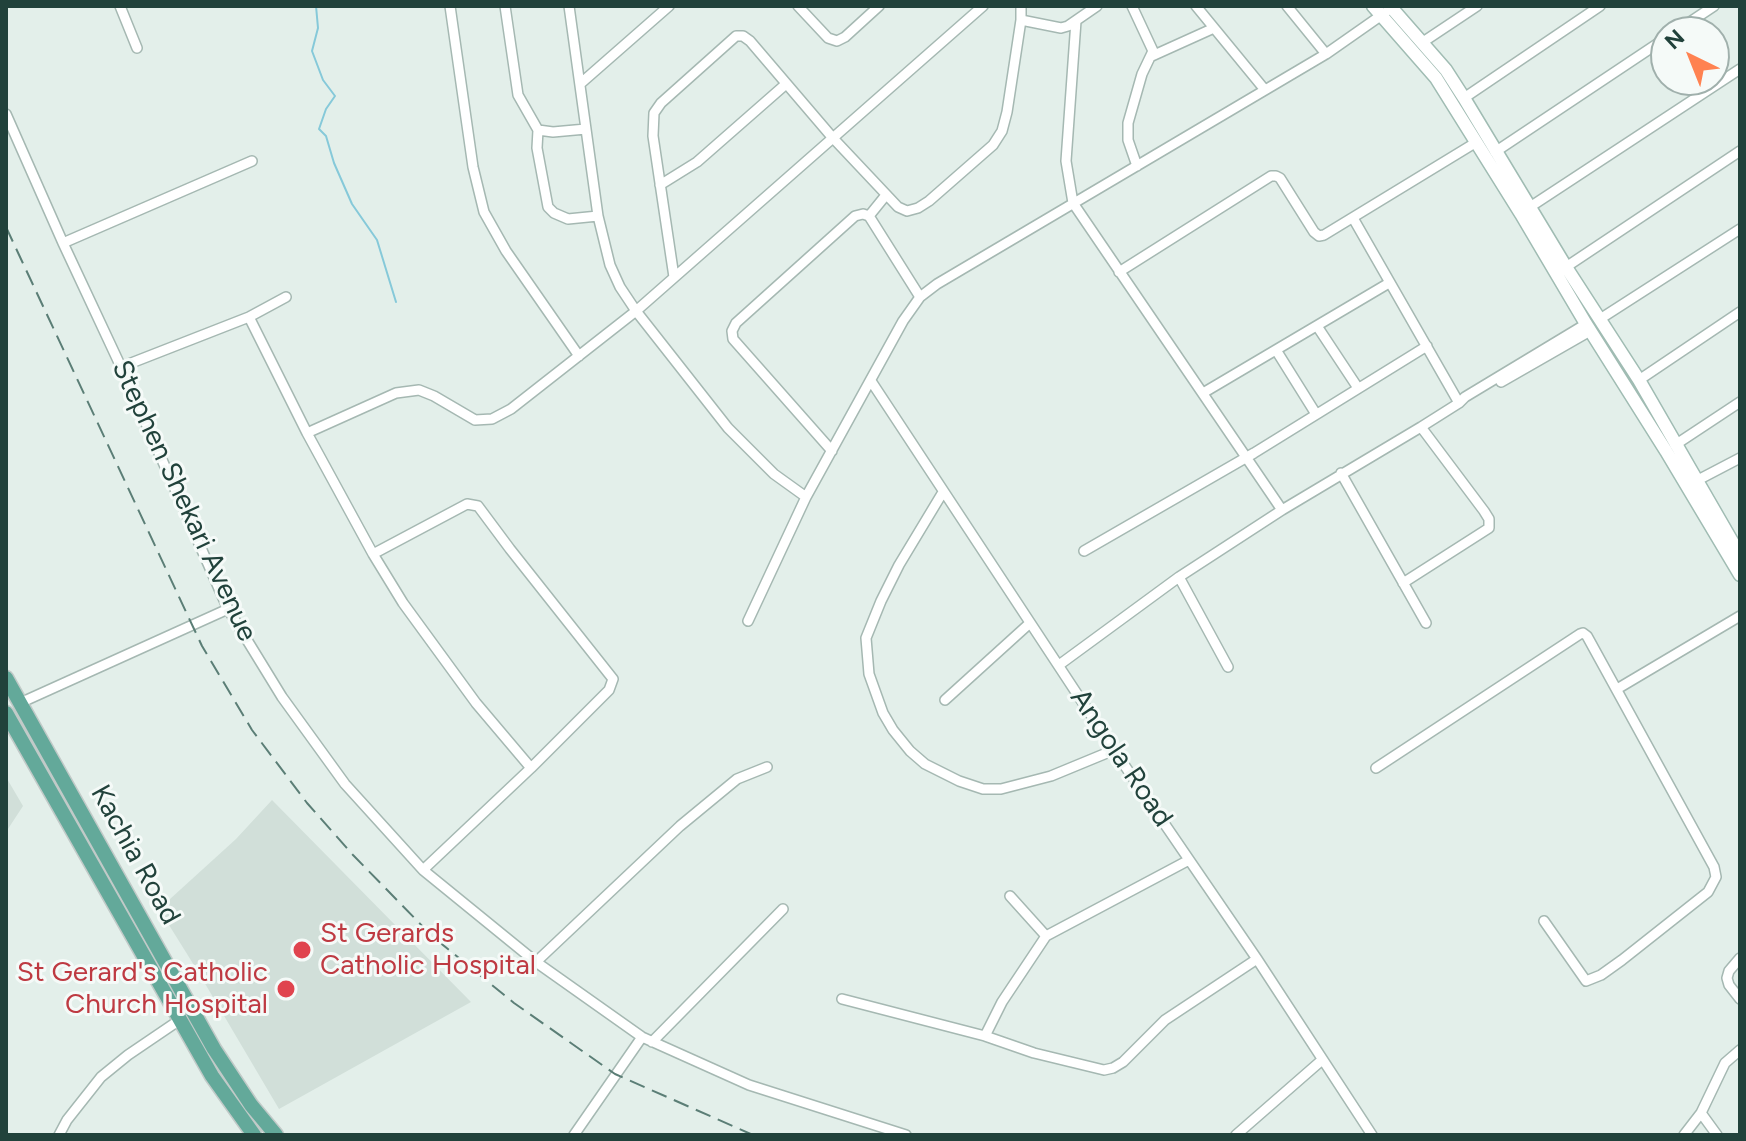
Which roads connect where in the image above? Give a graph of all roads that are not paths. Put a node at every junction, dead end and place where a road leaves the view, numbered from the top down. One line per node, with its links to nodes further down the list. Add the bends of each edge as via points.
1 (120, 6): 22 (street)
2 (450, 6): 63 (street, via 484,212)
3 (505, 6): 33 (street, via 518,95)
4 (569, 6): 27 (street)
5 (669, 6): 27 (street)
6 (798, 6): 7 (street, via 837,41)
7 (879, 6)
8 (983, 6): 34 (street)
9 (1021, 6): 18 (street)
10 (1097, 6): 19 (street)
11 (1132, 6): 25 (street, via 1152,45)
12 (1196, 6): 20 (street)
13 (1287, 6): 24 (street)
14 (1412, 6): 17 (street)
15 (1477, 6): 21 (street)
16 (1600, 6): 30 (street)
17 (1387, 12): 21 (street); 24 (street); 35 (street)
18 (1021, 20): 19 (street, via 1054,28); 41 (street, via 1007,112 993,145 918,208 907,211)
19 (1076, 21): 42 (street, via 1066,161)
20 (1214, 28): 25 (street); 29 (street)
21 (1423, 42): 30 (street)
22 (137, 48)
23 (1650, 49): 37 (street)
24 (1326, 54): 29 (street)
25 (1152, 56): 39 (street, via 1128,123)
26 (1740, 69): 43 (street)
27 (580, 84): 32 (street)
28 (786, 84): 34 (street); 40 (street, via 697,162); 40 (street, via 750,41 736,36 654,113)
29 (1265, 90): 39 (street)
30 (1464, 98): 37 (street)
31 (6, 114): 48 (street, Stephen Shekari Avenue)
32 (586, 129): 33 (street); 44 (street)
33 (538, 130): 44 (street, via 548,207 568,219)
34 (832, 137): 41 (street); 51 (street)
35 (1475, 143): 46 (street); 60 (street)
36 (1740, 151): 49 (street)
37 (1495, 152): 43 (street)
38 (252, 161): 48 (street)
39 (1137, 166): 42 (street)
40 (660, 185): 51 (street)
41 (886, 195): 45 (street)
42 (1073, 203): 50 (street); 54 (street)
43 (1530, 207): 49 (street)
44 (598, 216): 55 (street, via 610,265)
45 (869, 216): 54 (street); 76 (street, via 855,216 732,331 733,339)
46 (1353, 218): 50 (street, via 1319,236 1280,178 1271,176); 52 (street)
47 (1740, 229): 58 (street)
48 (63, 243): 64 (street, Stephen Shekari Avenue)
49 (1566, 267): 58 (street)
50 (1119, 272): 68 (street)
51 (674, 277): 55 (street)
52 (1389, 283): 59 (street); 61 (street)
53 (286, 297): 57 (street)
54 (920, 297): 66 (street)
55 (636, 311): 63 (street); 82 (street, via 728,428)
56 (1740, 312): 65 (street)
57 (249, 317): 64 (street); 74 (street)
58 (1600, 319): 65 (street)
59 (1317, 326): 62 (street); 67 (street)
60 (1588, 327): 70 (street); 72 (street)
61 (1427, 346): 67 (street); 70 (street)
62 (1276, 350): 68 (street); 71 (street)
63 (579, 356): 74 (street, via 492,419 475,420 419,390 396,393)
64 (121, 367): 90 (street, Stephen Shekari Avenue)
65 (1639, 380): 72 (street)
66 (871, 381): 76 (street); 81 (street, Angola Road)
67 (1358, 388): 71 (street)
68 (1203, 393): 77 (street)
69 (1740, 402): 75 (street)
70 (1459, 403): 73 (street)
71 (1316, 414): 77 (street)
72 (1652, 418): 75 (street); 87 (street)
73 (1421, 427): 79 (street); 89 (street, via 1484,511 1489,528)
74 (307, 433): 85 (street)
75 (1675, 445): 80 (street)
76 (832, 451): 82 (street)
77 (1246, 457): 83 (street); 84 (street)
78 (1740, 458): 80 (street)
79 (1341, 473): 83 (street); 89 (street)
80 (1696, 481): 86 (street)
81 (943, 492): 93 (street, Angola Road); 102 (street, via 899,565 866,638 869,674 893,730 925,764 983,789 1051,776)
82 (806, 497): 92 (street)
83 (1282, 510): 88 (street)
84 (1084, 551)
85 (373, 554): 104 (street, via 476,703); 104 (street, via 467,504 478,506 613,679 609,690)
86 (1740, 555)
87 (1740, 575)
88 (1179, 577): 95 (street); 96 (street)
89 (1403, 583): 94 (street)
90 (228, 609): 100 (street); 107 (street, Stephen Shekari Avenue, via 282,697 345,784)
91 (1740, 616): 98 (street)
92 (748, 621)
93 (1030, 623): 95 (street, Angola Road); 99 (street)
94 (1426, 623)
95 (1059, 665): 102 (street, Angola Road)
96 (1228, 667)
97 (6, 678): 100 (main road, Kachia Road)
98 (1617, 689): 105 (street, via 1583,633); 110 (street, via 1714,867 1715,882 1622,960 1586,981)
99 (945, 700)
100 (20, 703): 125 (main road, Kachia Road, via 214,1049)
101 (6, 713): 117 (main road, Kachia Road)
102 (1114, 750): 106 (street, Angola Road)
103 (767, 767): 114 (street, via 737,779 680,826)
104 (531, 768): 107 (street)
105 (1376, 768)
106 (1189, 860): 111 (street); 113 (street, Angola Road)
107 (423, 870): 114 (street, Stephen Shekari Avenue)
108 (1010, 896): 111 (street)
109 (783, 909): 119 (street)
110 (1544, 921)
111 (1046, 936): 118 (street)
112 (1740, 958): 116 (street, via 1727,978)
113 (1257, 959): 118 (street, via 1165,1020 1113,1068 1034,1053); 121 (street, Angola Road)
114 (536, 962): 119 (street, Stephen Shekari Avenue)
115 (842, 999): 118 (street)
116 (1740, 999)
117 (181, 1019): 123 (street, via 101,1077); 124 (main road, Kachia Road, via 212,1076)
118 (985, 1036)
119 (647, 1040): 126 (street); 127 (street, Stephen Shekari Avenue, via 749,1085)
120 (1740, 1050): 122 (street, via 1725,1063)
121 (1322, 1060): 128 (street); 129 (street, Angola Road)
122 (1701, 1113): 130 (street); 131 (street)
123 (59, 1135)
124 (254, 1135)
125 (276, 1135)
126 (574, 1135)
127 (906, 1135)
128 (1236, 1135)
129 (1372, 1135)
130 (1684, 1135)
131 (1717, 1135)

